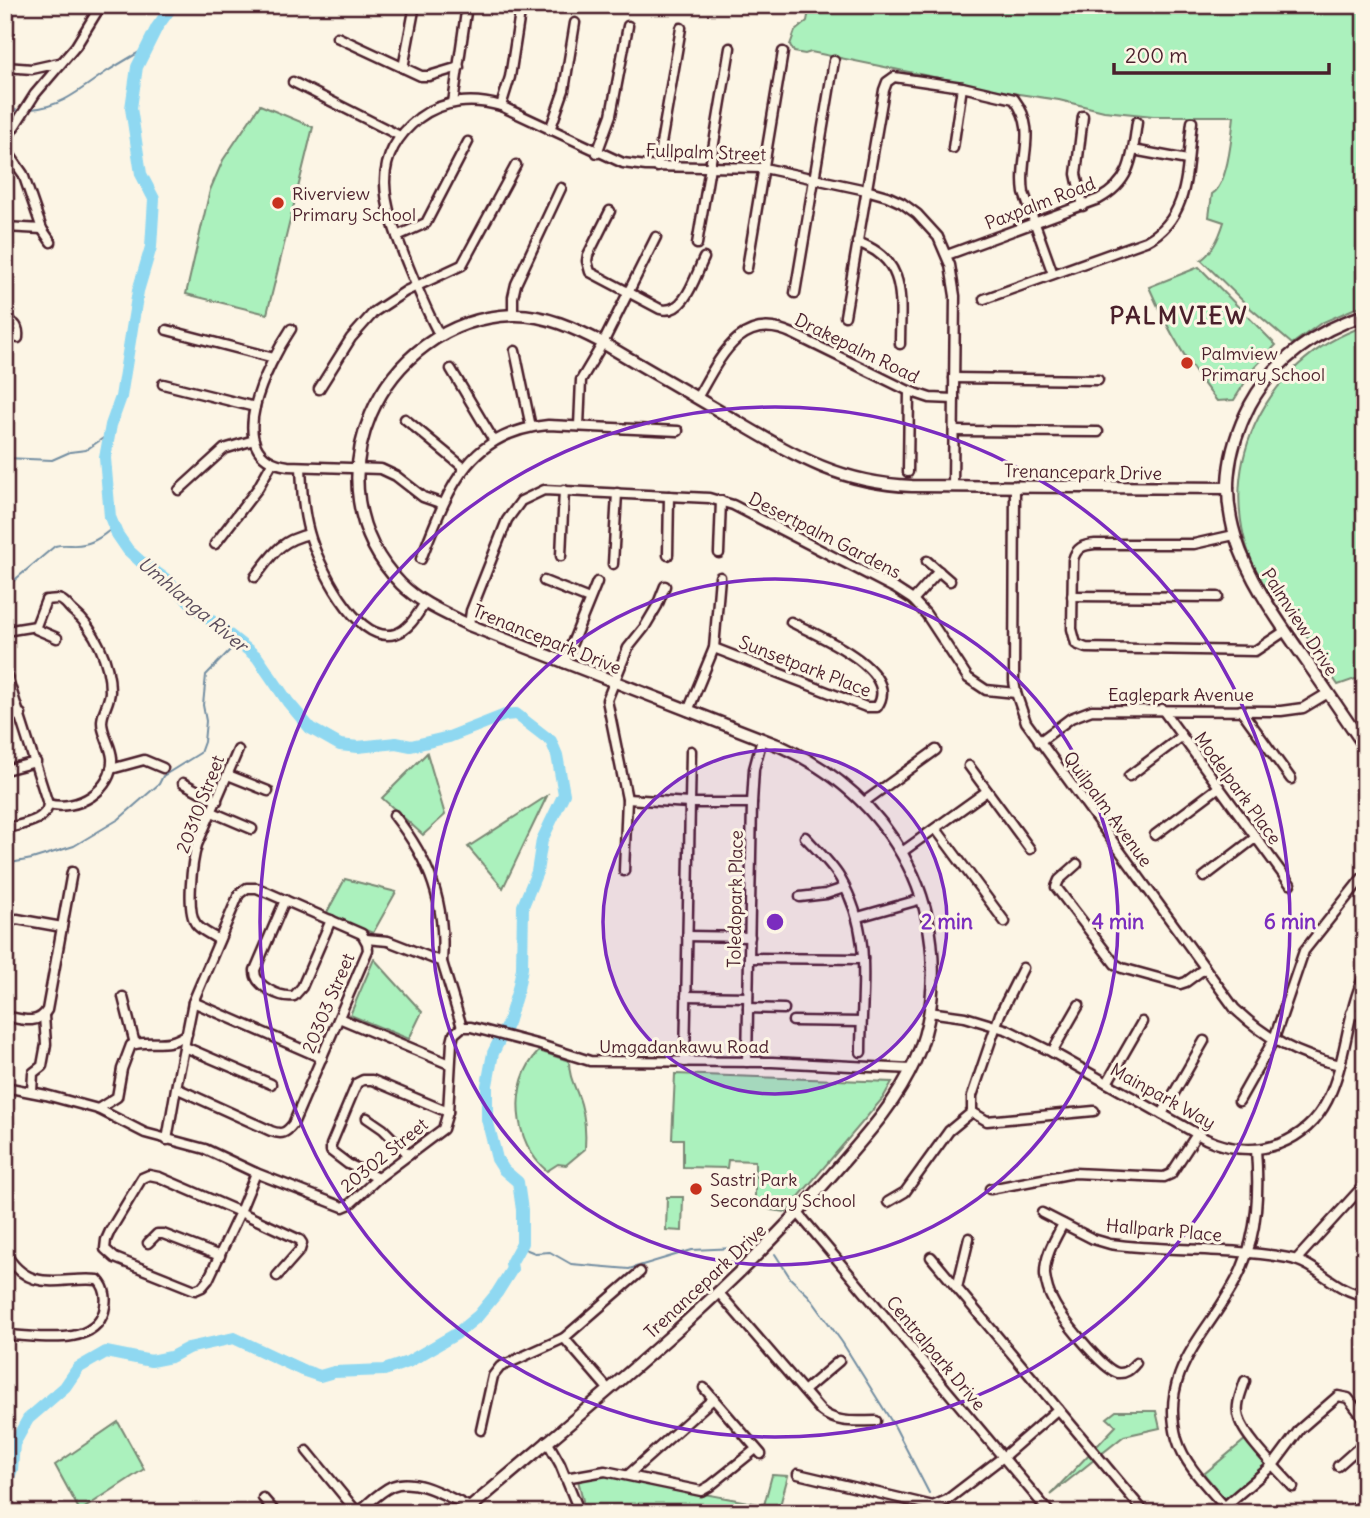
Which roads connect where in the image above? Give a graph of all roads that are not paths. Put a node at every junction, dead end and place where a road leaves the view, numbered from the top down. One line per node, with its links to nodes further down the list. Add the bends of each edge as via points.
1 (101, 5): 12 (street, via 76,46)
2 (415, 5): 15 (street)
3 (467, 5): 14 (street)
4 (520, 13): 19 (street)
5 (575, 23): 23 (street, via 564,90)
6 (628, 26): 30 (street, via 611,115)
7 (681, 28): 33 (street)
8 (337, 37): 15 (street)
9 (730, 48): 34 (street)
10 (783, 52): 35 (street)
11 (834, 61): 36 (street)
12 (59, 63): 13 (street, via 32,69); 25 (street)
13 (5, 66)
14 (459, 67): 15 (street, via 429,76); 18 (street)
15 (403, 68)
16 (293, 82): 24 (street)
17 (962, 87): 28 (street); 38 (street, via 900,77 887,82); 41 (street, via 1007,96 1018,104 1028,134 1023,187)
18 (453, 103): 19 (street, Fullpalm Street); 24 (street, Fullpalm Street, via 425,114)
19 (501, 106): 23 (street, Fullpalm Street)
20 (1083, 116): 39 (street, via 1076,174)
21 (1137, 122): 29 (street, Paxpalm Road)
22 (1192, 122): 31 (street)
23 (550, 130): 30 (street, Fullpalm Street)
24 (400, 136): 44 (street, Fullpalm Street, via 388,158 384,184)
25 (5, 141)
26 (468, 142): 44 (street, via 426,223)
27 (5, 148): 43 (street, via 23,174)
28 (953, 148)
29 (1133, 150): 31 (street); 39 (street, Paxpalm Road, via 1117,188)
30 (597, 153): 33 (street, Fullpalm Street, via 623,163)
31 (1187, 160): 52 (street, via 1181,203 1161,233)
32 (516, 165): 53 (street, via 462,265)
33 (657, 167): 34 (street, Fullpalm Street)
34 (711, 167): 35 (street, Fullpalm Street); 48 (street)
35 (764, 168): 36 (street, Fullpalm Street); 51 (street)
36 (814, 177): 38 (street, Fullpalm Street); 55 (street)
37 (561, 188): 57 (street, via 516,284)
38 (866, 190): 47 (street); 49 (street, Fullpalm Street, via 902,203 917,214)
39 (1083, 205): 41 (street, Paxpalm Road)
40 (610, 211): 54 (street, via 588,255 588,267)
41 (1034, 223): 49 (street, Paxpalm Road); 52 (street)
42 (5, 226): 43 (street)
43 (42, 229): 46 (street)
44 (397, 236): 53 (street, Fullpalm Street)
45 (656, 237): 54 (street)
46 (51, 242)
47 (857, 243): 59 (street); 66 (street, via 881,255 896,275)
48 (698, 244)
49 (947, 255): 70 (street, Fullpalm Street, via 955,296)
50 (704, 258): 54 (street, via 676,309 660,309)
51 (747, 268)
52 (1053, 274): 56 (street)
53 (416, 286): 63 (street, Fullpalm Street); 73 (street, via 374,312)
54 (628, 292): 65 (street)
55 (795, 293)
56 (984, 299)
57 (513, 315): 63 (street, Trenancepark Drive, via 461,326); 65 (street, Trenancepark Drive, via 548,320)
58 (1365, 315): 93 (street, Palmview Drive, via 1310,340 1263,385 1238,433)
59 (845, 316)
60 (5, 319): 64 (street, via 16,324)
61 (290, 329): 68 (street)
62 (167, 330): 68 (street)
63 (440, 336): 89 (street, Trenancepark Drive, via 406,361 383,390 365,427)
64 (18, 338)
65 (603, 343): 75 (street, Trenancepark Drive); 79 (street, via 581,380)
66 (900, 344)
67 (515, 351): 80 (street)
68 (274, 358): 77 (street)
69 (451, 369): 85 (street)
70 (954, 378): 71 (street); 76 (street, Fullpalm Street)
71 (1098, 380)
72 (163, 384): 77 (street)
73 (318, 389)
74 (909, 391): 75 (street, Drakepalm Road, via 786,330 761,328 728,346); 76 (street, Drakepalm Road); 90 (street)
75 (697, 398): 91 (street, Trenancepark Drive, via 793,454 849,478 881,484)
76 (954, 399): 81 (street, Fullpalm Street)
77 (255, 407): 84 (street)
78 (405, 419): 88 (street)
79 (579, 426): 80 (street); 82 (street)
80 (531, 427): 85 (street)
81 (954, 430): 83 (street); 91 (street, Fullpalm Street)
82 (678, 431)
83 (1098, 432)
84 (254, 440): 86 (street); 94 (street, via 224,449)
85 (494, 441): 88 (street)
86 (272, 463): 87 (street); 102 (street)
87 (301, 467): 89 (street); 100 (street)
88 (463, 467): 99 (street)
89 (358, 469): 99 (street, via 390,472 413,491); 120 (street, Trenancepark Drive, via 362,513 375,547 393,575)
90 (908, 472)
91 (953, 486): 92 (street, Trenancepark Drive)
92 (1016, 487): 93 (street, Trenancepark Drive); 131 (street, Quilpalm Avenue)
93 (1228, 488): 101 (street, Palmview Drive)
94 (179, 490)
95 (564, 490): 96 (street, Desertpalm Gardens); 105 (street); 122 (street, Desertpalm Gardens, via 536,493 511,512)
96 (617, 493): 97 (street, Desertpalm Gardens); 108 (street)
97 (669, 496): 98 (street, Desertpalm Gardens); 104 (street)
98 (721, 501): 103 (street, Desertpalm Gardens); 119 (street, Desertpalm Gardens)
99 (443, 504): 106 (street)
100 (309, 534): 110 (street, via 285,541); 120 (street, via 329,580 368,629 385,635 402,631)
101 (1234, 535): 116 (street, via 1194,544 1081,547 1074,554); 125 (street, Palmview Drive, via 1249,573)
102 (215, 544)
103 (719, 553)
104 (668, 555)
105 (561, 556)
106 (421, 559)
107 (927, 561): 109 (street, Desertpalm Gardens)
108 (613, 564)
109 (939, 571): 113 (street, Desertpalm Gardens); 119 (street, Desertpalm Gardens)
110 (256, 577)
111 (720, 577): 127 (street)
112 (544, 581): 118 (street)
113 (950, 581)
114 (597, 582): 118 (street)
115 (665, 586): 130 (street)
116 (1072, 596): 117 (street); 125 (street, via 1073,639 1082,648 1255,650)
117 (1218, 597)
118 (589, 599): 128 (street)
119 (913, 600): 131 (street, Desertpalm Gardens, via 968,678 986,690)
120 (425, 603): 122 (street, Trenancepark Drive)
121 (791, 622): 127 (street, Sunsetpark Place, via 863,662 878,682 877,707 866,707)
122 (469, 625): 128 (street, Trenancepark Drive)
123 (36, 626): 124 (street); 126 (street); 148 (street, via 43,602 57,599 81,616 89,628 107,668 110,694 102,725 110,745)
124 (5, 631)
125 (1285, 631): 132 (street, Palmview Drive)
126 (57, 638)
127 (714, 648): 135 (street)
128 (565, 663): 130 (street, Trenancepark Drive)
129 (5, 670): 136 (street)
130 (612, 682): 135 (street, Trenancepark Drive); 157 (street, via 606,708)
131 (1016, 694): 140 (street, Quilpalm Avenue)
132 (1328, 694): 134 (street, Eaglepark Avenue, via 1293,710); 141 (street, Palmview Drive)
133 (1162, 709): 134 (street, Eaglepark Avenue); 138 (street, Modelpark Place); 140 (street, Eaglepark Avenue, via 1084,712)
134 (1241, 710): 152 (street)
135 (688, 711): 139 (street, Trenancepark Drive)
136 (21, 714): 137 (street); 145 (street)
137 (5, 719)
138 (1181, 737): 151 (street); 154 (street, Modelpark Place)
139 (762, 739): 159 (street, Trenancepark Drive, via 824,769); 161 (street, Toledopark Place)
140 (1039, 741): 196 (street, Quilpalm Avenue)
141 (1365, 747)
142 (238, 750): 150 (street, 20310 Street)
143 (936, 750): 159 (street)
144 (691, 751): 160 (street)
145 (36, 762): 149 (street); 162 (street)
146 (969, 766): 156 (street)
147 (163, 768): 148 (street, via 144,760)
148 (111, 769): 162 (street, via 96,794 64,807)
149 (5, 770)
150 (228, 775): 155 (street); 158 (street, 20310 Street)
151 (1129, 776)
152 (1291, 779)
153 (183, 783): 158 (street)
154 (1219, 787): 168 (street); 170 (street, Modelpark Place)
155 (268, 791)
156 (987, 791): 165 (street); 171 (street)
157 (627, 799): 160 (street); 174 (street)
158 (217, 801): 163 (street, 20310 Street)
159 (864, 802): 172 (street, Trenancepark Drive)
160 (689, 803): 161 (street); 188 (street)
161 (752, 803): 189 (street, Toledopark Place)
162 (48, 804): 166 (street, via 43,817)
163 (212, 812): 167 (street); 191 (street, 20310 Street, via 192,861 191,903 197,925)
164 (394, 815): 194 (street, via 415,841 428,868 443,938)
165 (936, 828): 172 (street); 185 (street)
166 (5, 829)
167 (252, 829)
168 (1155, 835)
169 (804, 837): 179 (street, via 833,868)
170 (1255, 838): 176 (street); 178 (street, Modelpark Place)
171 (1030, 849)
172 (902, 852): 181 (street, Trenancepark Drive)
173 (1077, 864): 196 (street, via 1056,889 1115,964 1180,984)
174 (624, 871)
175 (72, 872): 187 (street)
176 (1204, 877)
177 (1365, 881): 217 (street, via 1362,878 1307,946)
178 (1290, 884)
179 (844, 888): 180 (street); 183 (street)
180 (800, 897)
181 (922, 899): 183 (street); 205 (street, Trenancepark Drive, via 932,955)
182 (285, 900): 184 (street, 20303 Street); 184 (street, via 255,976 260,984 286,996 298,993 307,979); 191 (street, 20303 Street, via 257,888 243,890)
183 (858, 917): 193 (street)
184 (331, 920): 190 (street, 20303 Street)
185 (1005, 922)
186 (5, 923): 187 (street, via 17,919)
187 (62, 927): 208 (street)
188 (687, 936): 189 (street); 198 (street)
189 (750, 937): 192 (street, Toledopark Place)
190 (366, 939): 194 (street, via 388,941); 210 (street, 20303 Street, via 368,950)
191 (219, 940): 201 (street, 20303 Street)
192 (749, 958): 193 (street); 200 (street, Toledopark Place)
193 (863, 960): 212 (street)
194 (442, 962): 215 (street)
195 (1024, 968): 214 (street)
196 (1205, 968): 217 (street, Quilpalm Avenue, via 1235,1009)
197 (1365, 974): 206 (street, Mainpark Way)
198 (686, 996): 200 (street); 224 (street)
199 (123, 997): 219 (street)
200 (748, 997): 203 (street, Toledopark Place)
201 (193, 1002): 216 (street, 20303 Street); 223 (street)
202 (1079, 1005): 222 (street)
203 (748, 1008): 204 (street); 225 (street, Toledopark Place)
204 (784, 1009)
205 (929, 1012): 214 (street, Mainpark Way); 228 (street, Trenancepark Drive)
206 (1351, 1013): 209 (street); 227 (street, Mainpark Way)
207 (5, 1016): 208 (street, via 33,1021)
208 (44, 1016): 233 (street, via 45,1050 42,1066 33,1073)
209 (1365, 1016)
210 (339, 1018): 223 (street, 20303 Street); 226 (street)
211 (793, 1021): 212 (street)
212 (861, 1022): 221 (street)
213 (1142, 1022): 229 (street)
214 (997, 1025): 222 (street, Mainpark Way); 238 (street, via 972,1096)
215 (462, 1027): 224 (street, Umgadankawu Road, via 590,1061); 226 (street, via 452,1042)
216 (187, 1034): 219 (street, via 176,1042); 220 (street, 20303 Street)
217 (1274, 1039): 227 (street, Quilpalm Avenue, via 1310,1058); 234 (street)
218 (1204, 1041): 239 (street)
219 (135, 1044): 235 (street, via 128,1049 117,1097)
220 (185, 1046): 230 (street); 232 (street, 20303 Street)
221 (861, 1052)
222 (1052, 1052): 229 (street, Mainpark Way)
223 (322, 1058): 232 (street, 20303 Street, via 293,1124 284,1133)
224 (685, 1062): 225 (street, Umgadankawu Road)
225 (747, 1062): 228 (street, Umgadankawu Road)
226 (449, 1065): 237 (street, 20302 Street)
227 (1340, 1065): 243 (street, Mainpark Way, via 1333,1091 1313,1122 1286,1141)
228 (911, 1069): 251 (street, Trenancepark Drive, via 883,1116)
229 (1107, 1083): 239 (street, Mainpark Way)
230 (271, 1084)
231 (5, 1087): 233 (street, 20302 Street)
232 (176, 1088): 242 (street, 20303 Street)
233 (32, 1092): 235 (street, 20302 Street)
234 (1239, 1101)
235 (98, 1109): 242 (street, 20302 Street)
236 (1094, 1111): 238 (street, via 987,1121)
237 (447, 1112): 244 (street, 20302 Street, via 438,1134); 246 (street, via 372,1080 357,1083 331,1151)
238 (972, 1112): 249 (street, via 949,1131 905,1192)
239 (1163, 1114): 241 (street, Mainpark Way)
240 (367, 1118): 244 (street)
241 (1197, 1134): 243 (street, Mainpark Way, via 1224,1146); 248 (street, via 1171,1174 1164,1177 1074,1173)
242 (167, 1140): 245 (street, 20302 Street, via 205,1149)
243 (1256, 1149): 256 (street, via 1258,1199)
244 (409, 1155): 246 (street, 20302 Street)
245 (256, 1173): 246 (street, 20302 Street, via 343,1207); 250 (street)
246 (378, 1178)
247 (1365, 1184): 260 (street)
248 (990, 1189)
249 (888, 1202)
250 (240, 1212): 258 (street); 258 (street, via 159,1177 145,1176 138,1180 105,1244 115,1258 191,1290 205,1285); 262 (street, via 302,1243)
251 (798, 1213): 264 (street, Trenancepark Drive); 282 (street, Centralpark Drive)
252 (1042, 1213): 253 (street, Hallpark Place)
253 (1063, 1224): 256 (street, Hallpark Place, via 1110,1244); 269 (street, via 1046,1264 1053,1302 1107,1367 1122,1373)
254 (969, 1238): 263 (street)
255 (148, 1243): 258 (street, via 163,1234)
256 (1248, 1252): 260 (street, Hallpark Place); 292 (street, via 1232,1287 1181,1366 1175,1394 1178,1441 1189,1464)
257 (6, 1255): 266 (street, via 21,1271 43,1281 99,1280 106,1297 98,1323 79,1336)
258 (220, 1256)
259 (930, 1257): 263 (street)
260 (1296, 1260): 265 (street, via 1344,1289)
261 (640, 1272): 267 (street)
262 (277, 1276)
263 (957, 1288): 275 (street)
264 (719, 1293): 272 (street, Trenancepark Drive); 273 (street)
265 (1365, 1295)
266 (5, 1335)
267 (564, 1338): 272 (street); 278 (street, via 496,1371)
268 (839, 1361): 273 (street)
269 (1136, 1363)
270 (1245, 1381): 283 (street, via 1238,1416)
271 (704, 1388): 274 (street)
272 (608, 1390): 279 (street, Trenancepark Drive)
273 (804, 1391): 277 (street, via 830,1418)
274 (713, 1399): 286 (street); 286 (street, via 759,1451 701,1491)
275 (1058, 1409): 282 (street); 297 (street)
276 (1363, 1414): 283 (street, via 1348,1398 1338,1396 1300,1429)
277 (876, 1421)
278 (481, 1430)
279 (547, 1441): 287 (street); 291 (street, Trenancepark Drive)
280 (1365, 1442): 284 (street)
281 (307, 1451): 293 (street)
282 (1003, 1457): 285 (street, via 933,1506); 296 (street, Centralpark Drive)
283 (1274, 1464): 288 (street); 292 (street)
284 (1338, 1466)
285 (798, 1474)
286 (628, 1475): 287 (street, via 600,1471)
287 (565, 1478): 295 (street)
288 (1293, 1487)
289 (263, 1498): 294 (street)
290 (1365, 1500): 299 (street)
291 (467, 1510): 293 (street, via 406,1483 384,1490)
292 (1228, 1510): 298 (street)
293 (357, 1512)
294 (276, 1513)
295 (580, 1513)
296 (1050, 1513)
297 (1145, 1513)
298 (1217, 1513)
299 (1351, 1513)

